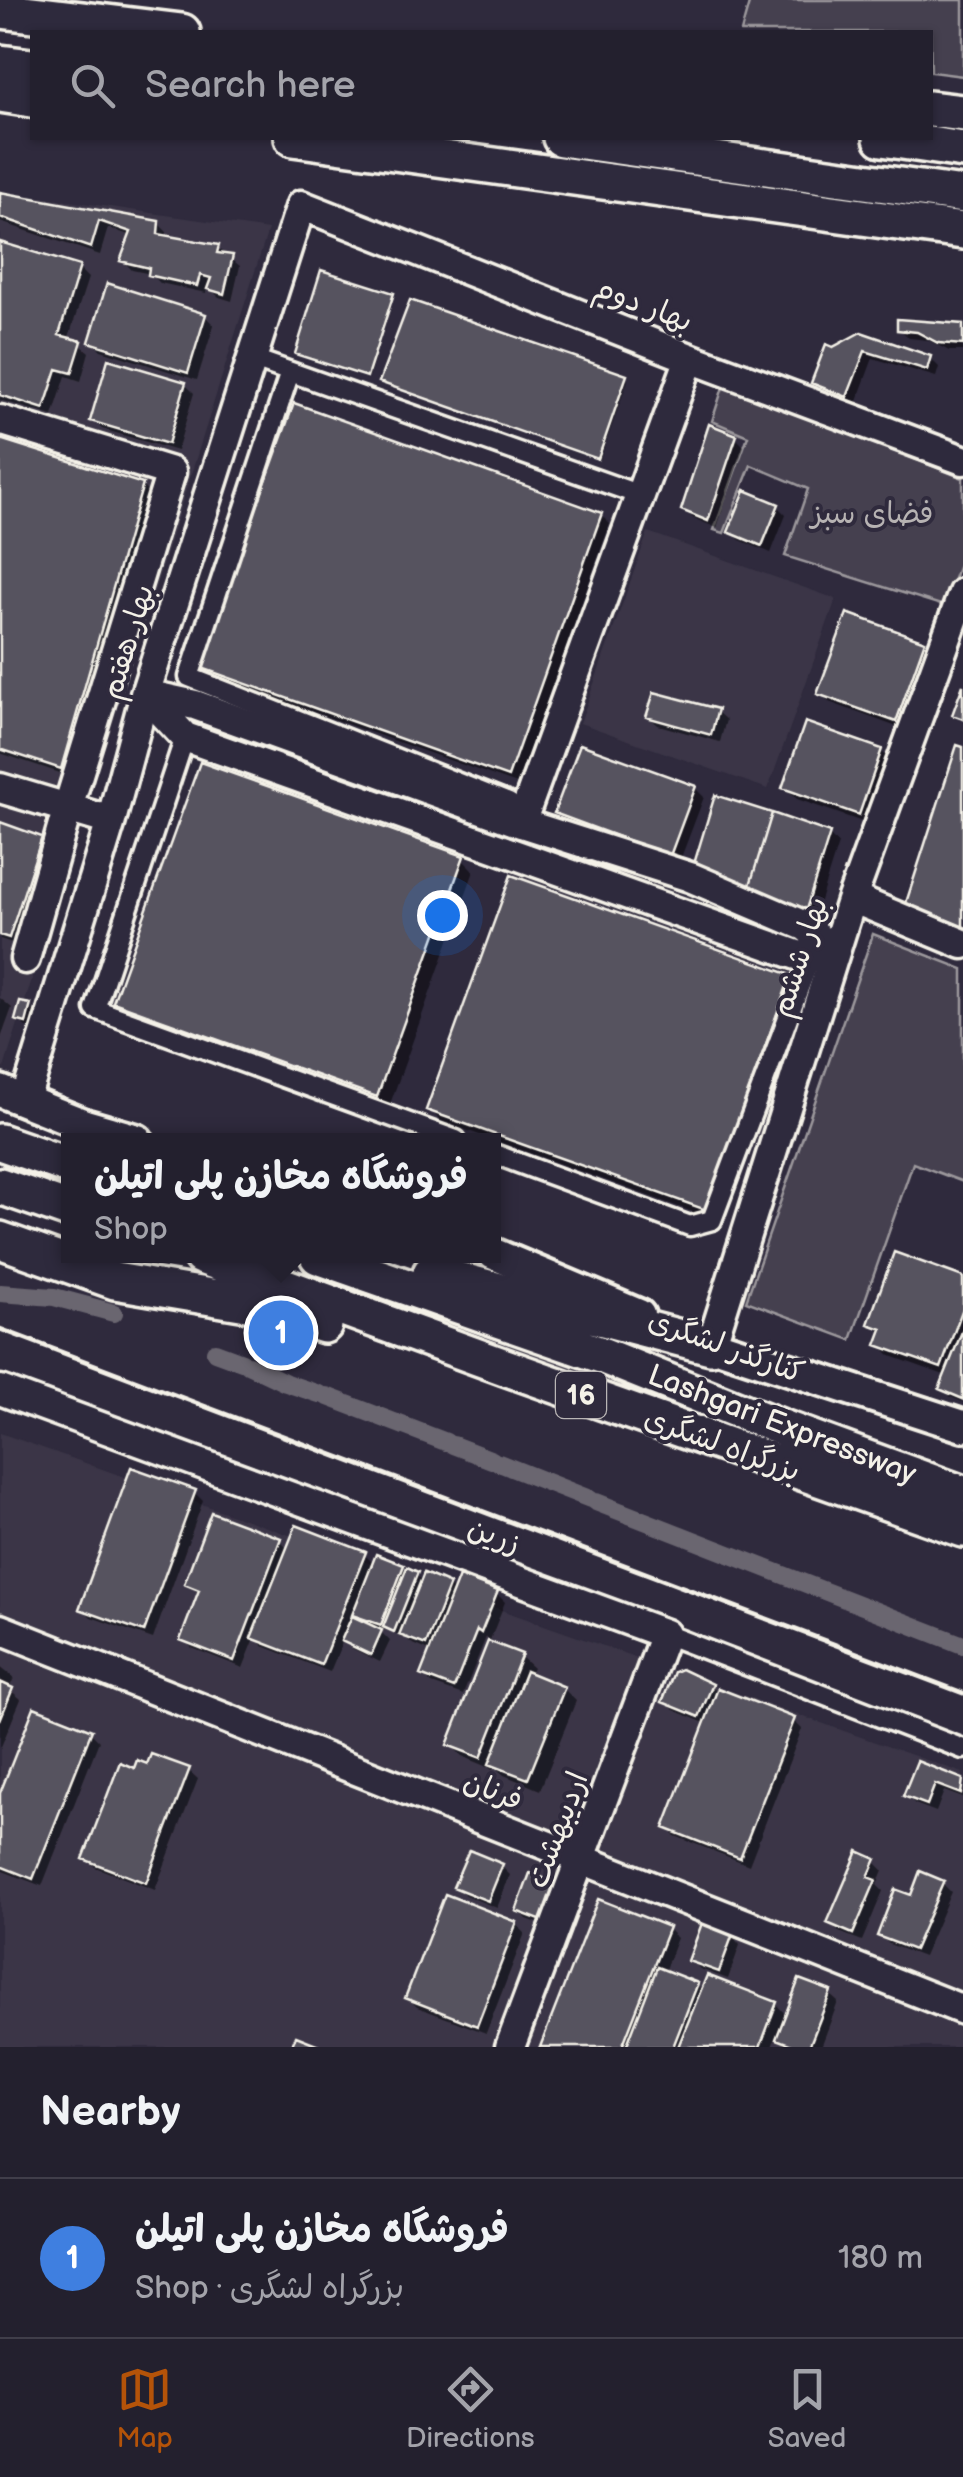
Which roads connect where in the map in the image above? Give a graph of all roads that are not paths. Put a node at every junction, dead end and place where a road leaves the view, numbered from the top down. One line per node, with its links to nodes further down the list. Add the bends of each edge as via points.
1 (0, 10): 2 (highway)
2 (165, 30)
3 (0, 62): 4 (highway)
4 (30, 67)
5 (0, 94): 6 (highway)
6 (30, 98)
7 (933, 109): 8 (highway)
8 (963, 113)
9 (307, 140): 15 (highway)
10 (575, 140): 13 (highway)
11 (896, 140): 12 (highway)
12 (963, 150)
13 (963, 195)
14 (301, 205): 16 (street, بهار هفتم); 17 (street, بهار دوم)
15 (963, 231)
16 (250, 358): 18 (street); 23 (street, بهار هفتم)
17 (690, 358): 20 (street, بهار دوم); 21 (street)
18 (290, 372): 21 (street); 28 (street, via 189,676 509,803)
19 (0, 420): 26 (street, via 171,472)
20 (963, 460)
21 (640, 494): 28 (street)
22 (963, 593): 29 (street, بهار ششم)
23 (145, 694): 24 (street); 27 (street, بهار هفتم); 28 (street, via 195,705)
24 (185, 737): 31 (street); 35 (street, via 95,1008)
25 (0, 788): 26 (street)
26 (68, 807): 27 (street); 32 (street)
27 (111, 822): 33 (street, بهار هفتم)
28 (522, 824): 31 (street, via 690,877 805,926 818,942)
29 (852, 898): 30 (street); 48 (street, بهار ششم)
30 (963, 944)
31 (811, 956): 37 (street, via 712,1220 690,1226)
32 (25, 959)
33 (13, 1096): 34 (main road)
34 (113, 1133)
35 (437, 1133)
36 (0, 1142): 38 (highway)
37 (501, 1157)
38 (61, 1164)
39 (0, 1186): 40 (highway)
40 (61, 1208)
41 (0, 1240): 43 (highway)
42 (501, 1257): 48 (main road, کنارگذر لشگری)
43 (61, 1262)
44 (65, 1263): 49 (highway, via 115,1281 271,1307 435,1356)
45 (220, 1263): 49 (highway, بزرگراه لشگری / 16)
46 (338, 1263): 52 (highway, Lashgari Expressway / 16)
47 (387, 1263): 48 (highway)
48 (710, 1346): 51 (main road, کنارگذر لشگری)
49 (505, 1367): 53 (highway, بزرگراه لشگری / 16)
50 (0, 1390): 55 (street, زرین)
51 (963, 1426)
52 (963, 1494)
53 (963, 1529)
54 (0, 1629): 57 (street, فرنان)
55 (665, 1634): 56 (street, زرین); 57 (street, اردیبهشت)
56 (963, 1748)
57 (582, 1861): 58 (street, فرنان); 59 (street, اردیبهشت)
58 (963, 2010)
59 (510, 2047)

